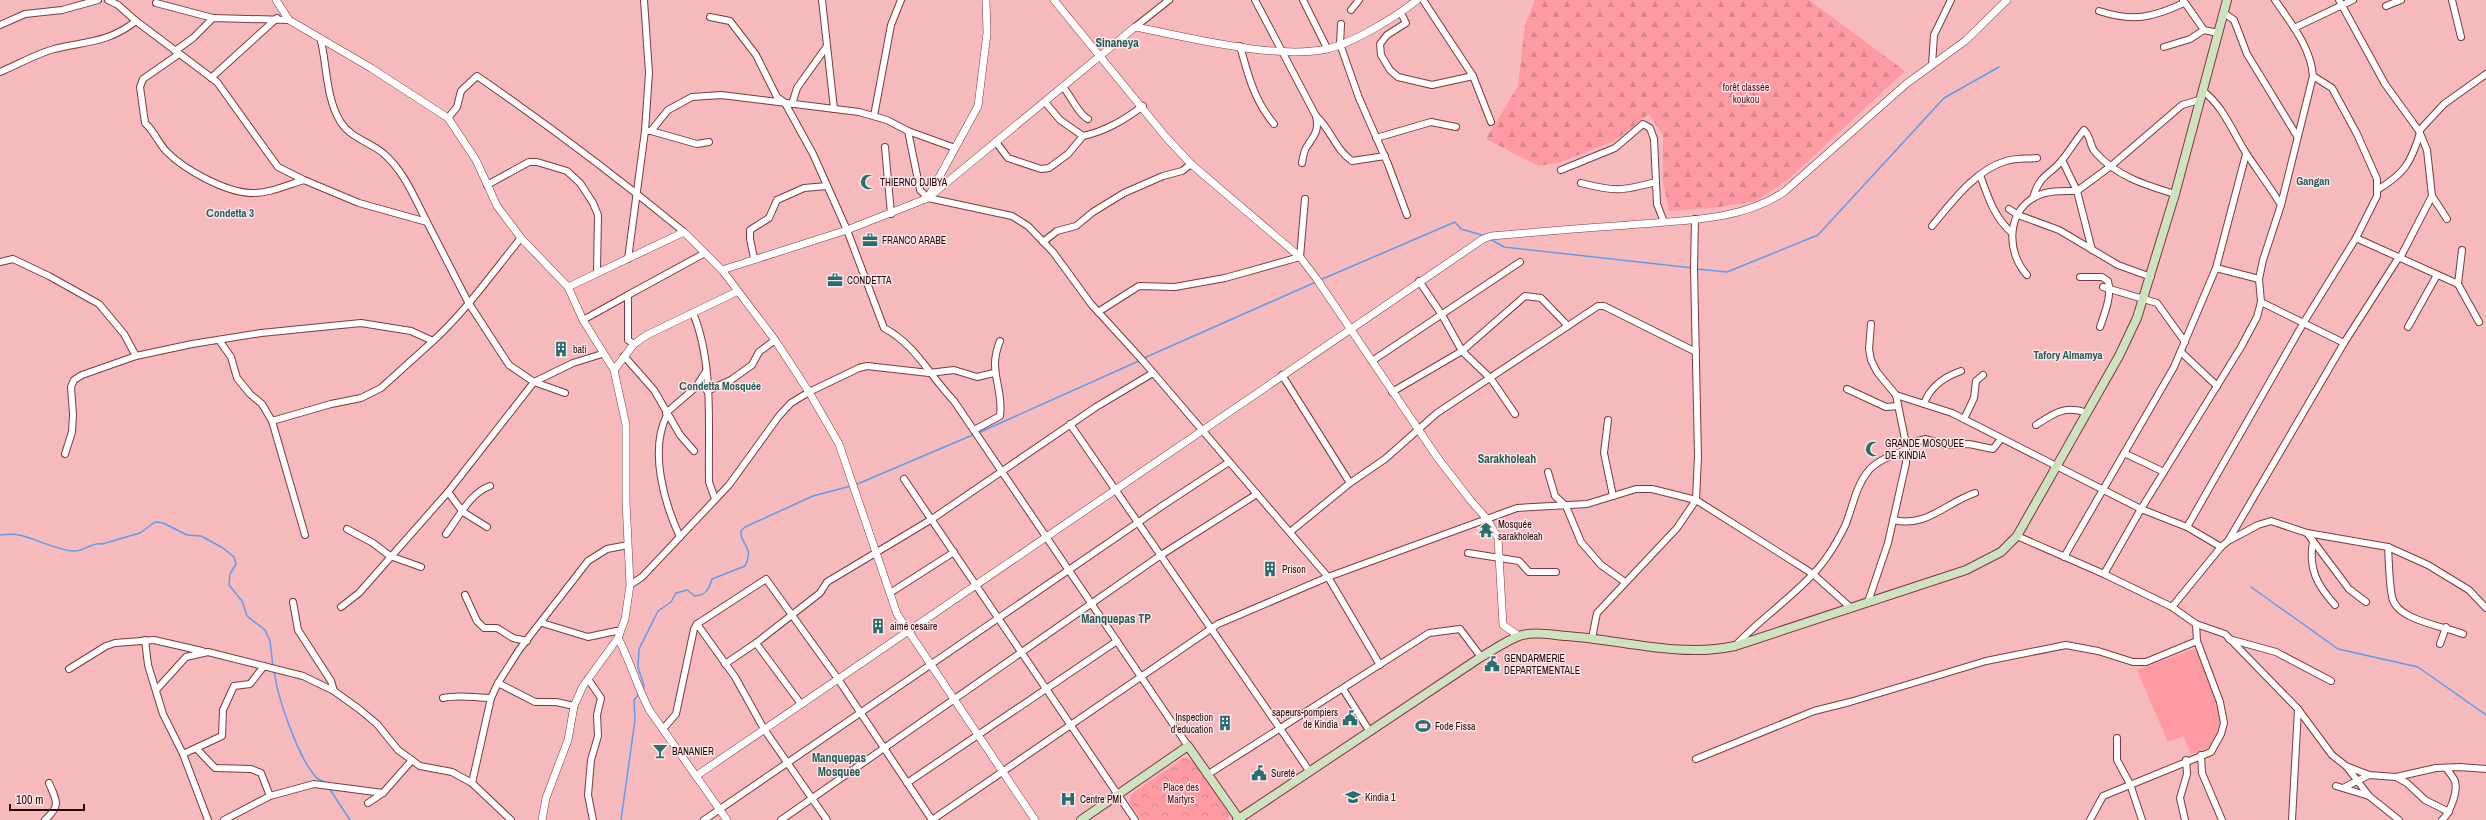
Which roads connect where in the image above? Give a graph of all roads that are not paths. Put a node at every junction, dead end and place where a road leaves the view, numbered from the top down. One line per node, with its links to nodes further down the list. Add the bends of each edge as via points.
1 (98, 0): 36 (street, via 62,10 25,14)
2 (108, 0): 34 (street)
3 (276, 0): 33 (street)
4 (644, 0): 72 (street, via 649,73)
5 (822, 0): 44 (street)
6 (901, 0): 65 (street, via 891,25)
7 (986, 0): 81 (street, via 987,33 978,106)
8 (1054, 0): 50 (street)
9 (1168, 0): 37 (street)
10 (1255, 0): 48 (street)
11 (1303, 0): 47 (street)
12 (1359, 0): 26 (street)
13 (1417, 0): 28 (street)
14 (1423, 0): 54 (street)
15 (1951, 0): 51 (street, via 1934,34)
16 (2007, 0): 51 (street, via 1965,41)
17 (2227, 0): 29 (main road)
18 (2275, 0): 38 (street)
19 (2353, 0): 23 (street)
20 (2401, 0): 25 (street)
21 (2452, 0): 41 (street)
22 (2183, 2): 27 (street, via 2161,14 2144,18 2113,16); 39 (street)
23 (2341, 2): 38 (street); 74 (street, via 2385,84)
24 (156, 3): 31 (street)
25 (2386, 6)
26 (1351, 10)
27 (2099, 11)
28 (1401, 13): 43 (street); 54 (street, via 1406,23 1387,35 1380,44 1382,55 1390,70 1398,77 1432,85)
29 (2224, 13): 40 (main road); 76 (street, via 2234,20 2247,54)
30 (710, 17): 61 (street, via 730,21 756,55 777,97)
31 (213, 18): 32 (street); 49 (street)
32 (277, 18): 33 (street); 56 (street)
33 (289, 20): 42 (street)
34 (136, 21): 49 (street); 52 (street, via 120,34 77,46 54,49)
35 (1341, 24): 43 (street)
36 (0, 25)
37 (1135, 27): 45 (street); 50 (street)
38 (2294, 28): 55 (street, via 2312,62)
39 (2204, 30): 40 (street); 46 (street, via 2190,39)
40 (2218, 33): 58 (main road)
41 (2461, 37)
42 (321, 41): 67 (street, via 371,68); 111 (street, via 328,84 339,120 351,135 372,145 399,169)
43 (1340, 44): 47 (street); 77 (street)
44 (827, 46): 62 (street, via 797,88); 64 (street)
45 (1240, 46): 48 (street); 70 (street, via 1253,93 1262,110)
46 (2164, 47)
47 (1327, 48): 48 (street)
48 (1280, 51): 66 (street)
49 (177, 53): 56 (street); 91 (street, via 143,79 140,87 145,123 154,131 167,152 187,168 233,190 259,192)
50 (1101, 56): 57 (street); 63 (street)
51 (1932, 65): 109 (street, via 1906,84 1784,192 1769,202 1748,210)
52 (0, 72)
53 (2486, 74): 74 (street, via 2444,104)
54 (1473, 76): 69 (street)
55 (2313, 76): 76 (street); 96 (street, via 2332,88 2357,134 2374,173)
56 (211, 78): 91 (street, via 217,82 278,167)
57 (1063, 87): 60 (street); 68 (street, via 1074,99 1082,116)
58 (2202, 90): 59 (main road); 82 (street, via 2216,101)
59 (2199, 100): 88 (street, via 2182,105); 99 (main road)
60 (1045, 102): 75 (street, via 1060,120); 79 (street)
61 (785, 103): 62 (street); 72 (street, via 721,95 692,97 668,110); 95 (street)
62 (792, 104): 64 (street)
63 (1143, 106): 75 (street, via 1127,118 1099,132); 87 (street, via 1165,136)
64 (834, 109): 65 (street)
65 (874, 116): 73 (street)
66 (1316, 116): 83 (street, via 1327,127 1341,154 1352,160); 86 (street, via 1317,135 1306,146)
67 (448, 118): 94 (street, via 476,160); 98 (street, via 457,107 461,91 477,76 529,111)
68 (1088, 119)
69 (1491, 122)
70 (1274, 124)
71 (1456, 126): 77 (street, via 1431,122)
72 (648, 131): 78 (street, via 697,144); 98 (street)
73 (908, 131): 81 (street); 101 (street, via 920,190)
74 (2419, 132): 96 (street, via 2413,159 2392,181); 100 (street, via 2427,150)
75 (1083, 136): 79 (street, via 1068,154 1049,168 1040,170 1008,158)
76 (2297, 136): 104 (street)
77 (1376, 138): 83 (street)
78 (709, 142)
79 (996, 142): 101 (street)
80 (885, 147): 106 (street)
81 (955, 148): 101 (street)
82 (2246, 154): 104 (street, via 2267,181); 129 (street)
83 (1385, 156): 107 (street)
84 (2037, 158): 90 (street, via 2007,160)
85 (2062, 160): 88 (street, via 2084,130 2090,137 2095,152); 97 (street); 102 (street, via 2043,176 2036,186)
86 (1302, 163)
87 (1191, 164): 119 (street, via 1182,171 1163,176 1124,193 1076,226 1057,231); 123 (street)
88 (2111, 166): 97 (street); 99 (street, via 2135,182)
89 (1561, 170): 92 (street, via 1615,148 1643,124 1650,128 1654,139)
90 (1980, 175): 113 (street, via 1962,191); 116 (street, via 1994,211 2001,223)
91 (304, 180): 111 (street, via 359,203)
92 (1656, 182): 93 (street, via 1610,191); 112 (street, via 1657,204)
93 (1581, 183)
94 (487, 185): 117 (street, via 498,206); 131 (street, via 529,162 567,171 580,183 598,215)
95 (827, 186): 114 (street); 125 (street, via 804,188 777,200 769,218 750,230)
96 (2377, 190): 118 (street, via 2377,196)
97 (2077, 191): 102 (street, via 2056,191); 120 (street)
98 (635, 192): 115 (street); 126 (street)
99 (2175, 194): 135 (main road)
100 (2432, 196): 110 (street); 124 (street)
101 (928, 198): 106 (street); 119 (street, via 1012,216 1028,226)
102 (2033, 198): 108 (street, via 2026,202)
103 (1305, 199): 123 (street)
104 (2281, 205): 136 (street)
105 (2010, 209): 108 (street)
106 (891, 214): 114 (street)
107 (1407, 215)
108 (2018, 215): 116 (street); 120 (street, via 2059,230)
109 (1695, 219): 112 (street); 166 (street)
110 (2447, 219)
111 (427, 222): 145 (street)
112 (1664, 222): 137 (street, via 1483,238)
113 (1932, 226)
114 (847, 230): 125 (street); 175 (street, via 884,328 899,335 921,359)
115 (684, 232): 122 (street); 126 (street)
116 (2012, 233): 133 (street, via 2017,262)
117 (522, 238): 140 (street); 145 (street)
118 (2356, 238): 124 (street); 151 (street)
119 (1043, 242): 147 (street)
120 (2092, 250): 135 (street, via 2118,265)
121 (2462, 250): 138 (street)
122 (705, 253): 130 (street); 143 (street)
123 (1300, 257): 147 (street, via 1225,278 1175,287 1139,286); 157 (street)
124 (2399, 257): 132 (street); 163 (street)
125 (754, 258): 130 (street)
126 (628, 259): 131 (street)
127 (0, 262): 169 (street, via 12,259 99,304 124,334)
128 (1520, 262): 149 (street)
129 (2216, 268): 136 (street); 162 (street)
130 (722, 270): 142 (street)
131 (597, 271): 140 (street)
132 (2437, 275): 138 (street); 156 (street)
133 (2027, 276)
134 (2080, 277): 141 (street, via 2108,280)
135 (2151, 277): 144 (main road)
136 (2259, 279): 146 (street)
137 (1419, 281): 149 (street); 157 (street)
138 (2458, 284): 152 (street)
139 (2103, 286): 141 (street)
140 (568, 287): 150 (street)
141 (2110, 288): 144 (street); 155 (street)
142 (736, 292): 148 (street); 159 (street)
143 (628, 295): 150 (street); 164 (street, via 628,340)
144 (2144, 298): 162 (street, via 2157,303); 191 (main road, via 2119,356)
145 (468, 302): 160 (street, via 453,323); 181 (street, via 509,364)
146 (2260, 302): 151 (street); 182 (street, via 2257,317 2242,347)
147 (1098, 312): 177 (street)
148 (693, 313): 164 (street); 174 (street, via 701,333)
149 (1442, 314): 165 (street); 171 (street)
150 (583, 320): 168 (street)
151 (2304, 322): 163 (street); 231 (street)
152 (2479, 322)
153 (1871, 324): 188 (street, via 1871,360 1877,372)
154 (1568, 326): 165 (street, via 1541,298 1525,296); 166 (street, via 1598,306 1604,306); 180 (street)
155 (2100, 327)
156 (2408, 328)
157 (1349, 329): 171 (street); 178 (street)
158 (219, 340): 160 (street, via 361,323 411,331); 169 (street); 196 (street, via 230,357 237,378 262,404)
159 (775, 340): 184 (street, via 759,352 752,365 731,380); 185 (street)
160 (433, 341): 196 (street, via 381,388 361,398 331,404)
161 (1000, 341): 176 (street, via 994,359)
162 (2185, 342): 167 (street)
163 (2344, 343): 240 (street)
164 (634, 344): 170 (street)
165 (1462, 352): 180 (street); 186 (street)
166 (1696, 352): 222 (street)
167 (2181, 352): 182 (street); 205 (street)
168 (602, 354): 172 (street); 181 (street, via 573,363)
169 (136, 356): 206 (street, via 74,380 71,387 72,432)
170 (624, 356): 172 (street); 192 (street, via 654,390)
171 (1372, 361): 186 (street)
172 (614, 370): 242 (street, via 626,425)
173 (1961, 370): 189 (street, via 1946,376 1929,391)
174 (706, 371): 184 (street); 192 (street, via 696,387)
175 (929, 373): 176 (street, via 954,370 977,377); 185 (street, via 867,366); 201 (street, via 954,401)
176 (994, 373): 201 (street, via 1001,405 1000,416)
177 (1153, 373): 197 (street); 199 (street)
178 (1282, 375): 199 (street); 213 (street)
179 (1983, 375): 194 (street, via 1976,381 1974,398)
180 (1491, 379): 193 (street); 200 (street, via 1437,413)
181 (534, 382): 187 (street); 217 (street)
182 (2217, 386): 211 (street)
183 (1847, 390): 190 (street, via 1886,407)
184 (707, 391): 221 (street, via 710,482)
185 (809, 392): 221 (street, via 779,416 729,485); 247 (street, via 839,444)
186 (1392, 392): 200 (street)
187 (565, 393)
188 (1896, 395): 189 (street); 190 (street)
189 (1924, 404): 194 (street)
190 (1898, 406): 203 (street)
191 (2087, 413): 198 (street, via 2076,409 2060,410); 208 (main road)
192 (667, 414): 204 (street, via 680,435); 239 (street, via 659,441 662,479 672,520)
193 (1516, 414)
194 (1964, 419): 202 (street)
195 (1608, 420): 220 (street, via 1604,453)
196 (272, 422): 236 (street)
197 (1070, 424): 209 (street); 215 (street)
198 (2036, 425)
199 (1201, 430): 207 (street); 215 (street)
200 (1418, 430): 213 (street, via 1385,459); 226 (street)
201 (975, 432): 209 (street)
202 (2001, 439): 203 (street, via 1993,449 1969,444 1945,444 1926,439); 208 (street)
203 (1906, 447): 228 (street, via 1906,463); 255 (street, via 1879,462 1858,485 1845,525)
204 (694, 450)
205 (2124, 453): 211 (street); 216 (street)
206 (65, 454)
207 (1230, 462): 219 (street); 229 (street)
208 (2057, 467): 216 (street); 238 (main road)
209 (1003, 472): 227 (street); 237 (street)
210 (1548, 472): 223 (street, via 1555,496)
211 (2164, 472): 224 (street)
212 (904, 479): 227 (street)
213 (1350, 483): 233 (street)
214 (490, 486): 225 (street, via 473,496)
215 (1115, 489): 229 (street); 237 (street)
216 (2103, 489): 224 (street); 251 (street)
217 (448, 492): 225 (street); 249 (street)
218 (1975, 493): 228 (street, via 1962,497 1920,520 1907,523)
219 (1257, 494): 233 (street); 248 (street)
220 (1613, 496): 222 (street, via 1636,489 1652,489); 223 (street, via 1587,504)
221 (715, 499): 239 (street)
222 (1696, 500): 255 (street); 258 (street, via 1677,528)
223 (1566, 506): 226 (street, via 1517,508); 258 (street, via 1581,542 1601,565)
224 (2141, 509): 231 (street); 256 (street)
225 (463, 512): 230 (street); 235 (street)
226 (1487, 519): 250 (street, via 1498,538); 257 (street)
227 (932, 520): 245 (street); 247 (street)
228 (1893, 520): 264 (street)
229 (1139, 523): 248 (street); 253 (street)
230 (487, 527)
231 (2187, 527): 243 (street)
232 (347, 529): 249 (street)
233 (1290, 532): 257 (street)
234 (2307, 533): 240 (street, via 2272,521 2258,525); 241 (street); 244 (street)
235 (446, 534)
236 (305, 535)
237 (1046, 536): 253 (street); 259 (street)
238 (2017, 536): 251 (street); 264 (main road, via 2001,552 1966,570)
239 (680, 537): 260 (street, via 642,577)
240 (2228, 541): 243 (street)
241 (2313, 541): 265 (street, via 2349,589); 267 (street, via 2310,558 2316,578)
242 (628, 545): 260 (street); 274 (street, via 608,549 588,561)
243 (2221, 547): 269 (street)
244 (2388, 547): 271 (street, via 2428,565 2469,590); 277 (street, via 2394,603 2406,616)
245 (954, 552): 259 (street); 261 (street)
246 (1468, 553): 250 (street)
247 (876, 554): 261 (street); 272 (street, via 827,582 820,593)
248 (1160, 555): 266 (street); 278 (street)
249 (390, 556): 252 (street); 268 (street, via 359,593)
250 (1498, 557): 254 (street, via 1519,561 1529,572); 282 (street, via 1503,625)
251 (2064, 558): 256 (street)
252 (421, 567)
253 (1069, 571): 266 (street); 273 (street)
254 (1556, 572)
255 (1813, 574): 270 (street); 291 (street)
256 (2104, 574): 269 (street)
257 (1328, 577): 278 (street); 297 (street)
258 (1625, 582): 283 (street, via 1597,613)
259 (976, 584): 273 (street); 279 (street)
260 (630, 585): 281 (street, via 625,619)
261 (890, 593): 279 (street)
262 (465, 595): 286 (street, via 476,622 484,628 497,628 513,638)
263 (293, 602): 308 (street, via 298,630 331,681)
264 (1868, 602): 270 (main road)
265 (2366, 602)
266 (1091, 603): 288 (street); 293 (street)
267 (2335, 605)
268 (341, 607)
269 (2172, 607): 276 (street)
270 (1851, 608): 291 (main road)
271 (2486, 608)
272 (792, 615): 275 (street, via 766,579); 289 (street); 302 (street)
273 (999, 619): 293 (street); 296 (street)
274 (542, 623): 281 (street, via 588,637 616,630); 286 (street)
275 (697, 624): 295 (street); 318 (street, via 676,714)
276 (2196, 624): 284 (street, via 2225,634); 287 (street)
277 (2446, 627): 280 (street); 290 (street)
278 (1211, 628): 300 (street); 317 (street)
279 (908, 631): 296 (street); 302 (street)
280 (2463, 634)
281 (619, 635): 301 (street); 318 (street, via 641,695)
282 (1519, 636): 283 (main road, via 1542,634); 294 (main road)
283 (1592, 638): 291 (main road, via 1687,650 1715,650)
284 (2229, 638): 303 (street, via 2276,652); 314 (street)
285 (145, 640): 292 (street); 299 (street, via 106,646); 305 (street, via 148,665)
286 (527, 641): 304 (street)
287 (2197, 641): 327 (street, via 2220,702 2224,723 2211,752); 328 (street, via 2146,662 2133,662 2098,650 2066,645 1986,661 1814,711)
288 (1117, 642): 300 (street); 306 (street)
289 (756, 643): 295 (street); 312 (street)
290 (2440, 644)
291 (1735, 646)
292 (208, 652): 298 (street); 305 (street, via 186,657)
293 (1022, 652): 306 (street); 311 (street)
294 (1481, 657): 297 (street, via 1460,629 1428,633); 320 (main road)
295 (726, 664): 319 (street)
296 (931, 665): 311 (street); 315 (street)
297 (1380, 665): 307 (street)
298 (264, 666): 308 (street, via 303,676); 324 (street, via 250,684 234,686 224,710 222,736)
299 (69, 669)
300 (1140, 676): 316 (street); 323 (street)
301 (588, 679): 313 (street); 361 (street, via 601,698 597,715 598,736 591,760 588,795)
302 (838, 679): 312 (street); 315 (street)
303 (2331, 681)
304 (498, 683): 310 (street); 313 (street, via 535,702 556,702)
305 (156, 688): 326 (street, via 163,714)
306 (1046, 689): 316 (street); 321 (street)
307 (1342, 689): 317 (street); 320 (street)
308 (334, 691): 329 (street, via 377,724 398,750)
309 (444, 698): 310 (street, via 457,695 468,698)
310 (491, 698): 343 (street)
311 (954, 700): 321 (street); 325 (street)
312 (801, 704): 319 (street)
313 (574, 706): 360 (street, via 568,740 546,798)
314 (2298, 709): 332 (street, via 2332,755); 375 (street)
315 (860, 714): 325 (street); 331 (street)
316 (1070, 724): 335 (street); 349 (street)
317 (1280, 727): 336 (street); 337 (street)
318 (663, 729): 339 (street)
319 (764, 729): 331 (street); 339 (street)
320 (1370, 732): 336 (main road)
321 (978, 735): 335 (street); 344 (street)
322 (2117, 738): 345 (street, via 2117,760)
323 (1188, 746): 337 (main road); 349 (main road)
324 (197, 749): 326 (street); 350 (street, via 215,768 251,768 261,773)
325 (884, 749): 344 (street); 352 (street)
326 (183, 754): 357 (street)
327 (2201, 755): 330 (street); 374 (street, via 2202,774)
328 (1696, 759)
329 (412, 760): 343 (street, via 420,766 452,772); 348 (street)
330 (2186, 760): 345 (street); 373 (street, via 2187,774 2180,798)
331 (788, 763): 352 (street); 354 (street)
332 (2346, 766): 338 (street); 341 (street)
333 (2446, 768): 334 (street); 340 (street); 355 (street, via 2455,782)
334 (2486, 769)
335 (1003, 770): 366 (street); 367 (street)
336 (1310, 772): 370 (main road)
337 (1207, 775): 370 (main road)
338 (2369, 775): 340 (street); 341 (street)
339 (696, 776): 354 (street)
340 (2396, 777): 355 (street, via 2426,800)
341 (2357, 780): 347 (street); 351 (street)
342 (49, 783): 356 (street, via 57,805 56,810)
343 (472, 783): 359 (street)
344 (906, 783): 366 (street)
345 (2130, 784): 371 (street, via 2103,796); 372 (street)
346 (2336, 786): 347 (street)
347 (2345, 787): 351 (street)
348 (383, 793): 350 (street, via 314,784); 353 (street)
349 (1118, 795): 368 (main road); 369 (street)
350 (270, 796): 358 (street)
351 (2369, 796): 376 (street)
352 (813, 798): 364 (street); 365 (street)
353 (368, 803)
354 (720, 810): 362 (street); 363 (street)
355 (2449, 812): 377 (street)
356 (45, 820)
357 (208, 820)
358 (224, 820)
359 (511, 820)
360 (542, 820)
361 (593, 820)
362 (704, 820)
363 (727, 820)
364 (781, 820)
365 (827, 820)
366 (932, 820)
367 (1035, 820)
368 (1082, 820)
369 (1135, 820)
370 (1238, 820)
371 (2090, 820)
372 (2142, 820)
373 (2185, 820)
374 (2222, 820)
375 (2292, 820)
376 (2399, 820)
377 (2442, 820)

